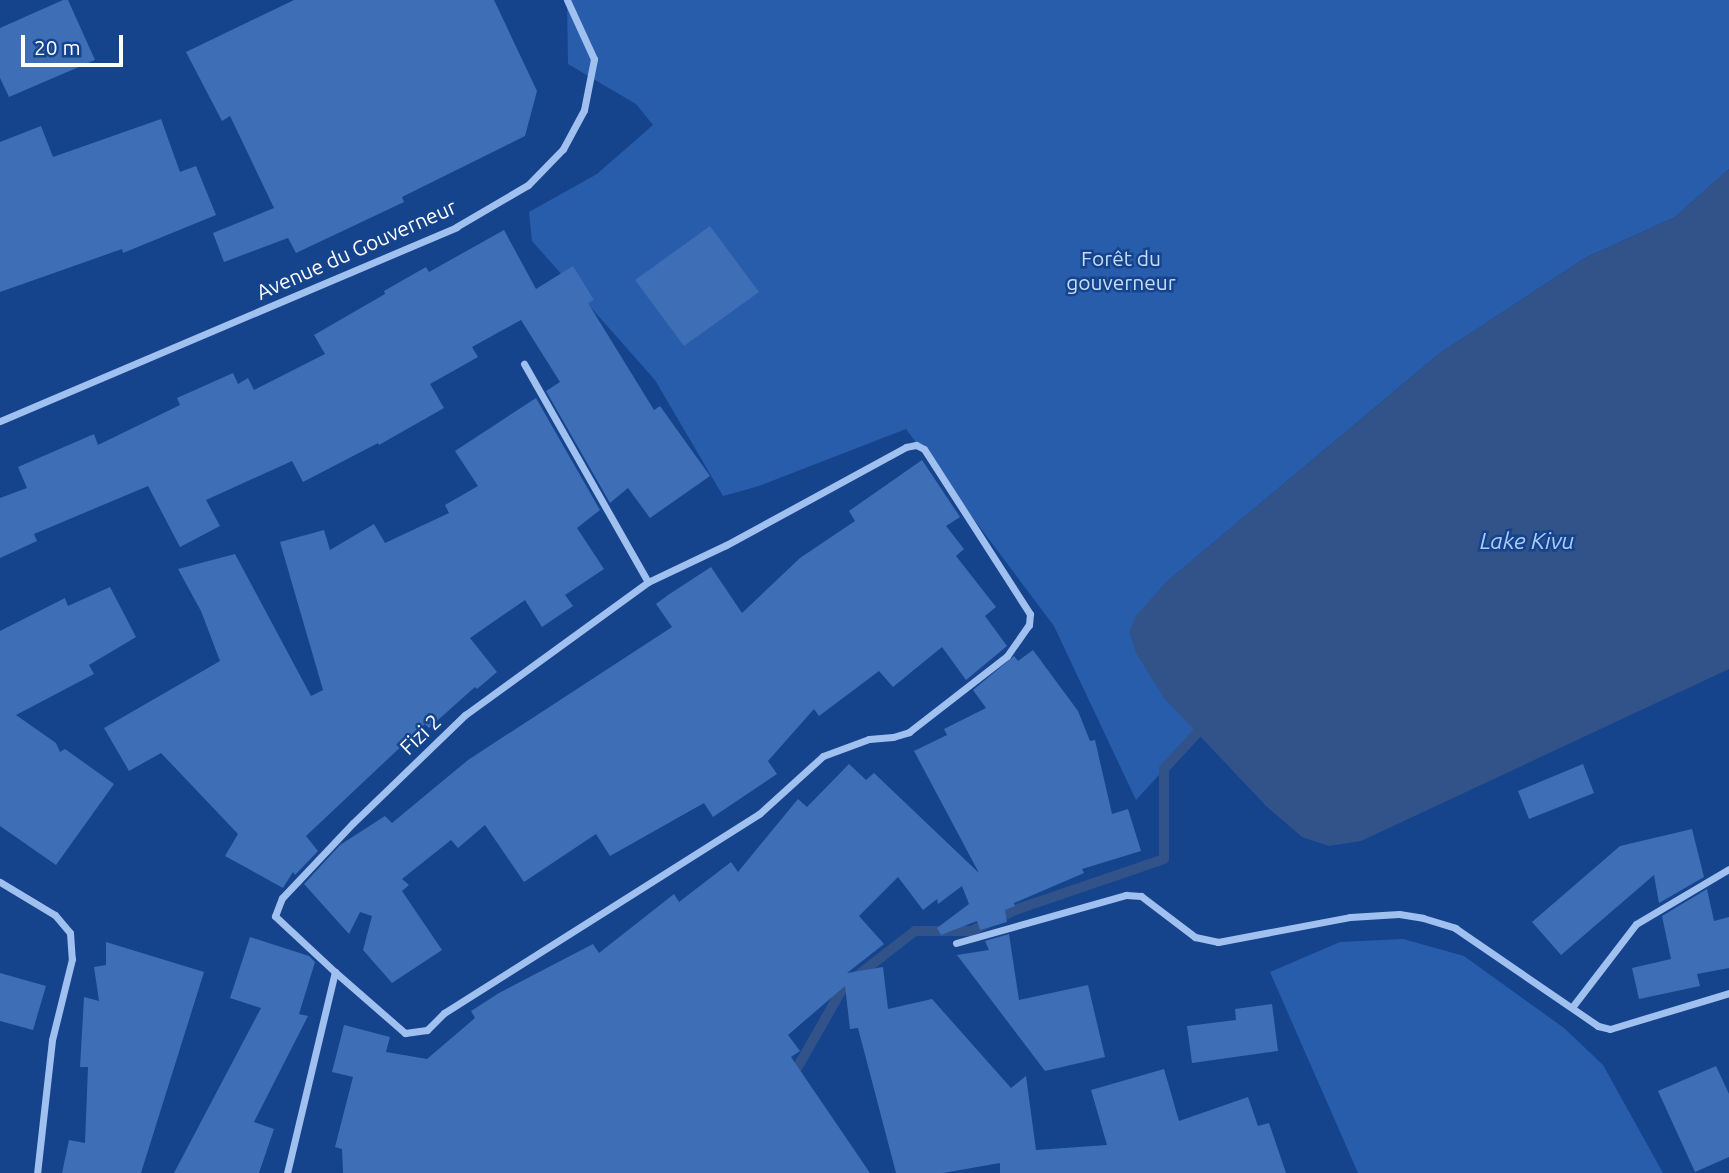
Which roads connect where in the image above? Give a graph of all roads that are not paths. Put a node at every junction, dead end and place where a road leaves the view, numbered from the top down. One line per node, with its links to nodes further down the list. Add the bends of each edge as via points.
1 (567, 0): 3 (street, Avenue du Gouverneur, via 594,59 584,110 563,149 528,185 456,227)
2 (524, 364): 4 (street)
3 (0, 421)
4 (648, 582): 8 (street, Fizi 2, via 465,715 352,823 282,898 275,916); 8 (street, via 916,445 925,449 1030,614 1030,625 1007,656 909,732 869,739 823,757 759,814 444,1013 427,1030 405,1033)
5 (1729, 869): 10 (street, via 1636,924)
6 (0, 882): 11 (street, via 55,915 70,933 72,959 52,1040)
7 (956, 943): 10 (street, via 1126,895 1141,896 1195,937 1218,942 1350,917 1399,914 1455,928)
8 (335, 972): 12 (street)
9 (1729, 993): 10 (street, via 1610,1029 1598,1026)
10 (1573, 1006)
11 (37, 1173)
12 (287, 1173)

